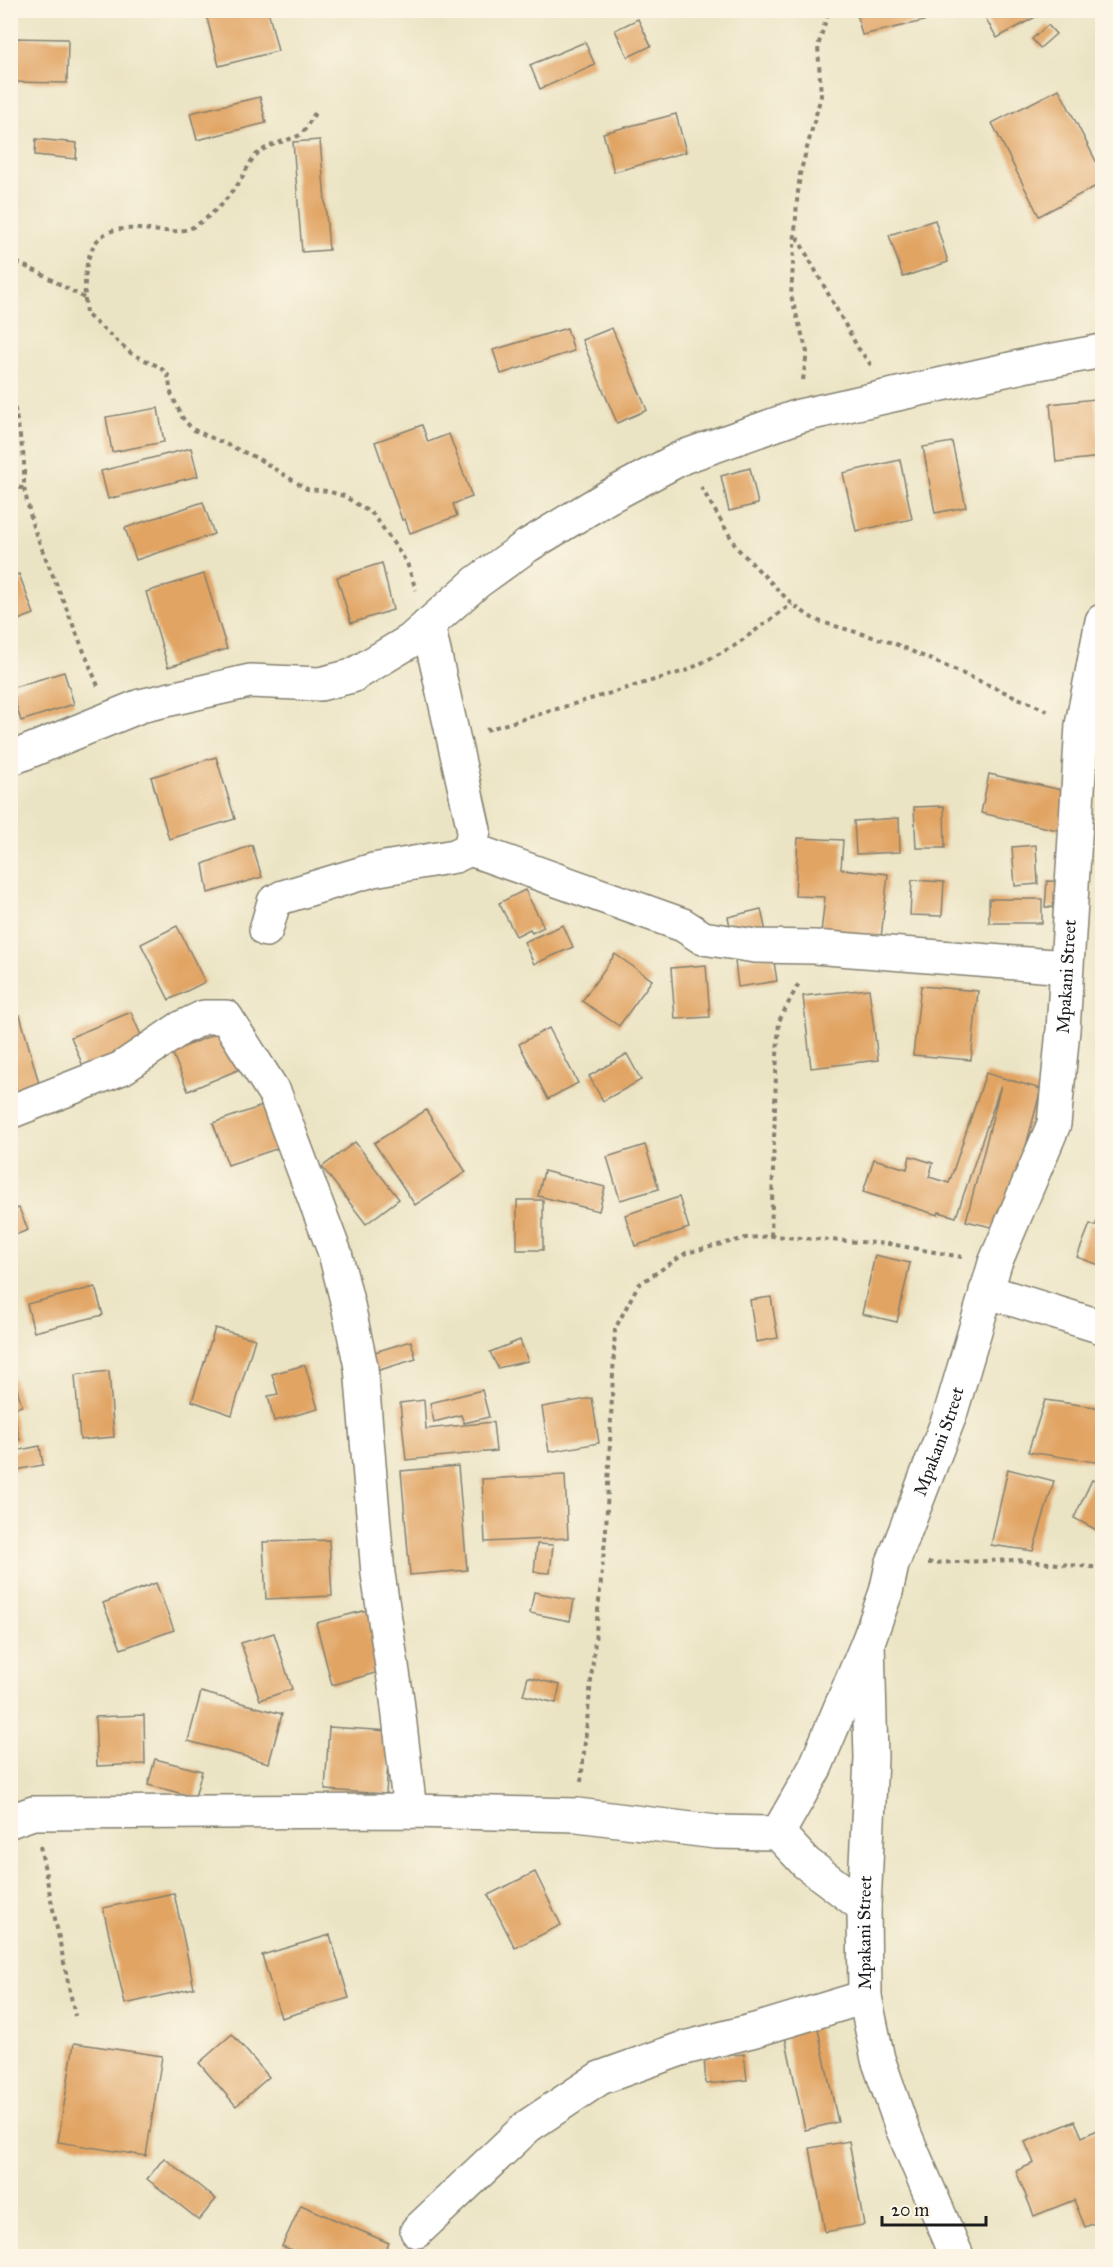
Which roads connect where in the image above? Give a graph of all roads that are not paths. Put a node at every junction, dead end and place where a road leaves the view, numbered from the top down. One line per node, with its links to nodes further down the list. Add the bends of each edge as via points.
1 (1102, 351): 3 (street, via 799,416 683,457 608,496 526,546)
2 (1102, 621): 7 (street, Mpakani Street, via 1082,725)
3 (428, 625): 4 (street, via 410,641 352,676 320,684 250,681 140,706); 5 (street, via 474,830)
4 (10, 759)
5 (470, 849): 6 (street, via 455,856 373,870 283,897 274,902); 7 (street, via 683,925 703,938 755,946)
6 (266, 930)
7 (1066, 967): 9 (street, Mpakani Street, via 1054,1124)
8 (10, 1112): 12 (street, via 122,1068 204,1017 226,1017 275,1094 335,1253 361,1367 378,1574)
9 (991, 1277): 10 (street); 11 (street, Mpakani Street, via 950,1415 892,1565)
10 (1102, 1327)
11 (868, 1642): 14 (street, via 815,1768); 15 (street, Mpakani Street, via 871,1758)
12 (410, 1811): 13 (street); 14 (street, via 578,1815 716,1832)
13 (22, 1817)
14 (778, 1833): 15 (street, via 806,1863)
15 (864, 1907): 16 (street, Mpakani Street)
16 (865, 1996): 17 (street, via 681,2049 600,2078 528,2126); 18 (street, Mpakani Street, via 878,2059 902,2128)
17 (417, 2231)
18 (957, 2256)

